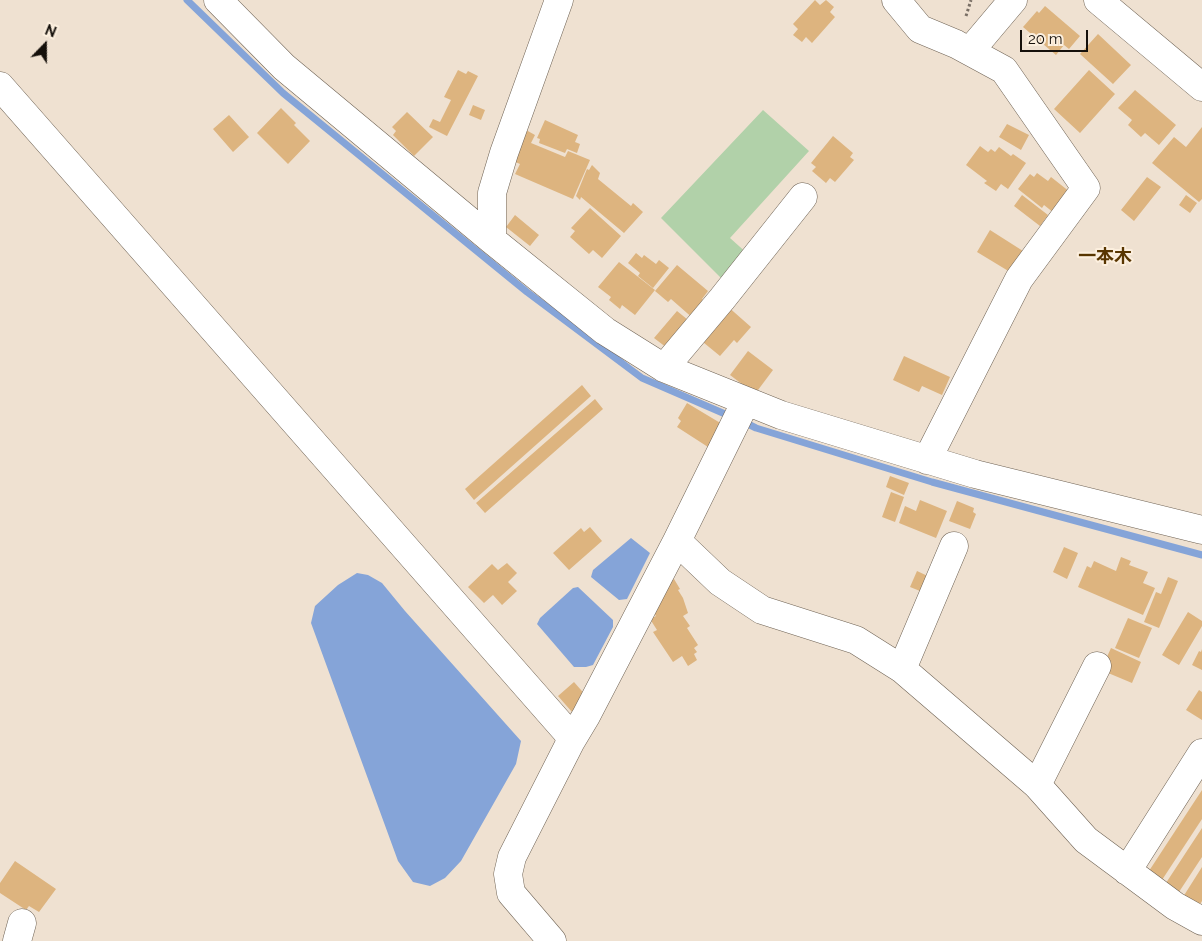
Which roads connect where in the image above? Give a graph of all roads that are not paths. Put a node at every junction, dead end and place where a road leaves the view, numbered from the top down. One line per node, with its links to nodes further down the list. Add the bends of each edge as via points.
1 (218, 0): 10 (street, via 284,67)
2 (559, 0): 10 (street, via 492,193)
3 (896, 0): 6 (street, via 920,29)
4 (1013, 0): 6 (street)
5 (1098, 0): 8 (street)
6 (970, 51): 13 (street, via 1004,70 1086,188 1019,279)
7 (0, 86): 19 (street, via 567,732)
8 (1202, 88)
9 (803, 197): 11 (street)
10 (492, 240): 11 (street, via 605,331)
11 (664, 368): 12 (street)
12 (746, 401): 13 (street); 15 (street)
13 (927, 460): 14 (street)
14 (1202, 530)
15 (677, 541): 18 (street, via 720,582 762,610 856,640); 19 (street)
16 (954, 546): 18 (street)
17 (1097, 666): 21 (street)
18 (902, 669): 21 (street)
19 (571, 741): 24 (street, via 512,857 508,874 511,893)
20 (1202, 753): 22 (street)
21 (1037, 785): 22 (street, via 1086,840)
22 (1127, 871): 23 (street)
23 (1202, 921)
24 (552, 941)

